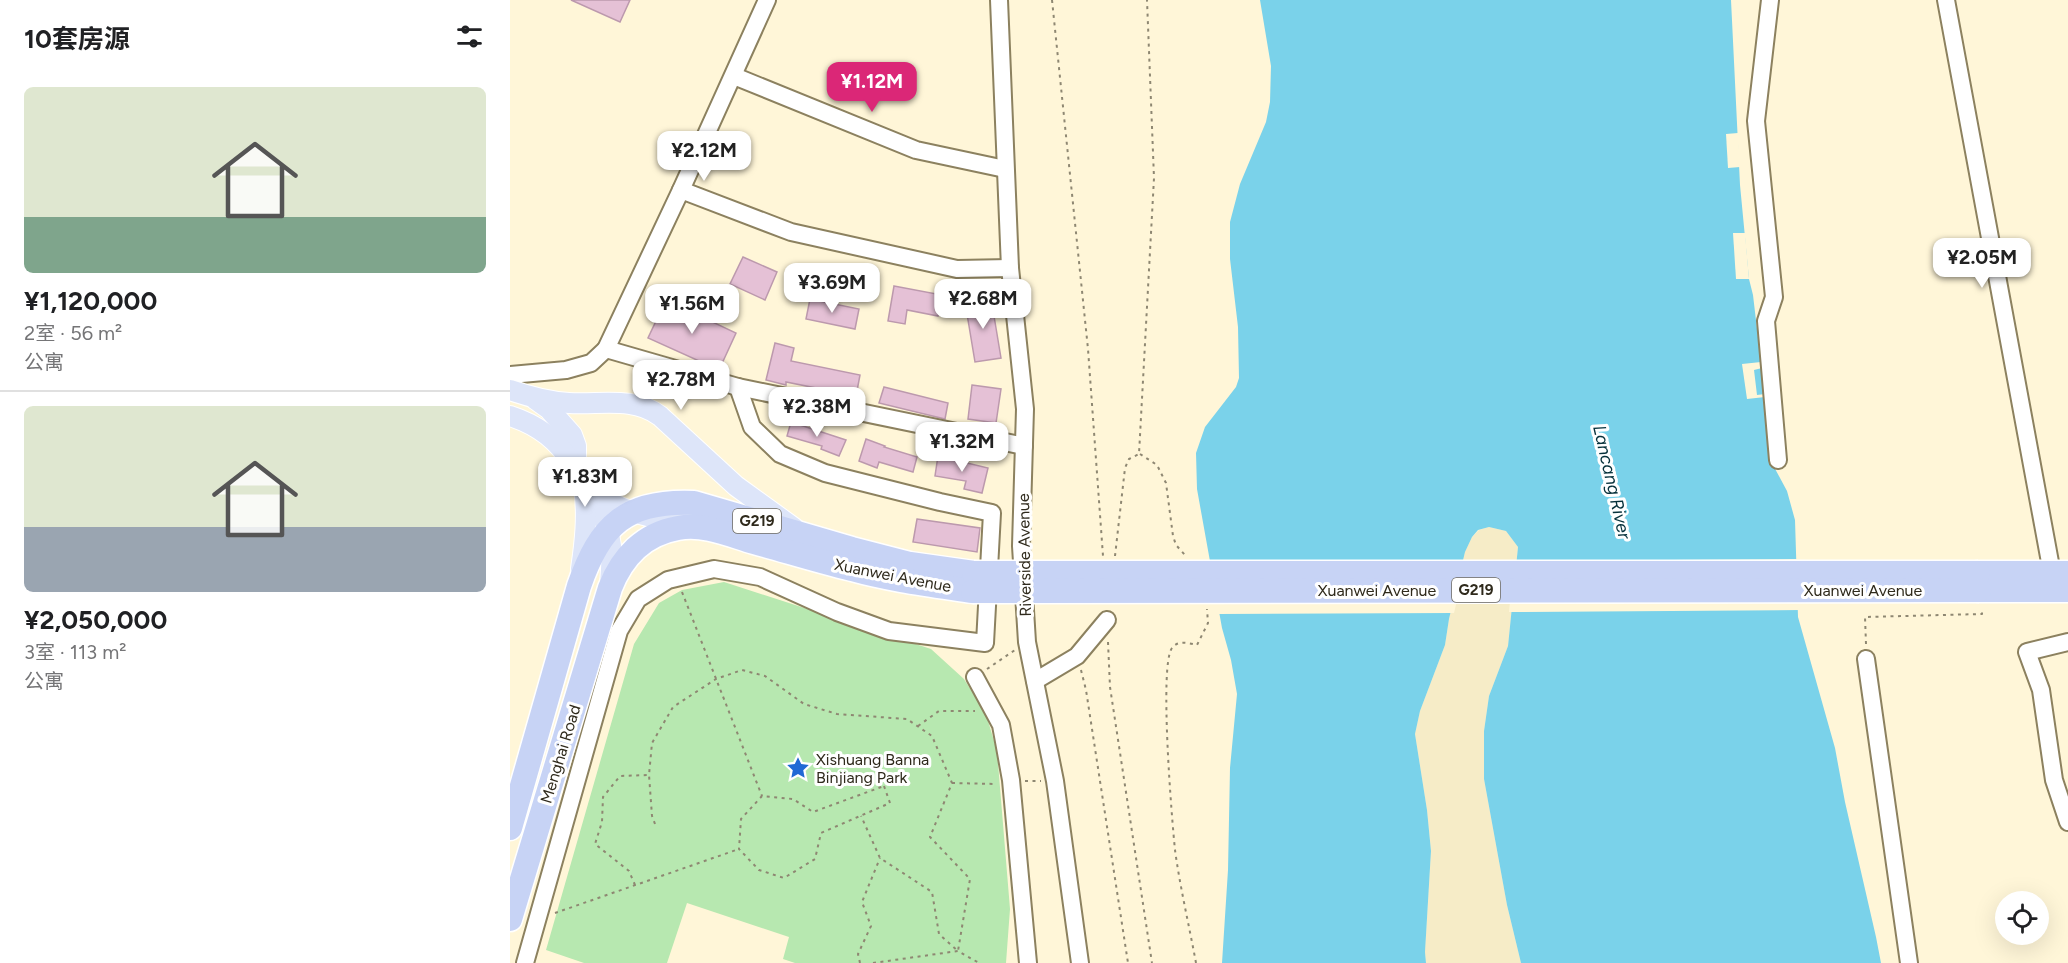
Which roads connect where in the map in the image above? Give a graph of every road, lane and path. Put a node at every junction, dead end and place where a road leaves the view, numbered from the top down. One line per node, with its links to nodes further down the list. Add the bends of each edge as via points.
1 (767, 0): 7 (street)
2 (999, 0): 8 (street, Riverside Avenue)
3 (1052, 0): 25 (path, via 1088,349)
4 (1147, 0): 18 (path, via 1154,178)
5 (1770, 0): 19 (street, via 1756,121 1774,297 1766,321)
6 (1946, 0): 28 (street)
7 (734, 76): 8 (street, via 916,150); 9 (street)
8 (1005, 169): 10 (street, Riverside Avenue)
9 (681, 190): 10 (street, via 791,232 957,269); 11 (street)
10 (1010, 268): 17 (street, Riverside Avenue)
11 (606, 349): 12 (street, via 591,363 566,370); 13 (street)
12 (510, 375)
13 (738, 387): 17 (street); 29 (street, via 752,428 780,454 825,473 992,513 985,643 889,631 760,577 714,568)
14 (510, 390): 15 (main road, Xuanwei Avenue)
15 (534, 399): 20 (main road, via 549,409 572,435 576,464); 24 (main road, Xuanwei Avenue, via 646,407 736,486)
16 (510, 416): 20 (main road, Xuanwei Avenue, via 545,433)
17 (1024, 446): 36 (street, Riverside Avenue, via 1021,546)
18 (1139, 454): 26 (path, via 1129,459 1125,468); 27 (path, via 1156,465 1166,483 1173,536)
19 (1778, 460)
20 (583, 479): 21 (main road, Xuanwei Avenue, via 600,496); 23 (main road); 32 (main road, via 586,523)
21 (632, 512): 22 (main road, Xuanwei Avenue); 23 (highway, Xuanwei Avenue / G219); 24 (highway, Xuanwei Avenue / G219, via 658,504 694,503)
22 (694, 527): 30 (highway, Xuanwei Avenue / G219, via 920,584); 33 (highway, Xuanwei Avenue / G219, via 667,530 643,542 624,560)
23 (609, 528): 32 (highway, Xuanwei Avenue / G219, via 589,556); 33 (main road)
24 (806, 536): 30 (highway, Xuanwei Avenue / G219)
25 (1104, 562)
26 (1114, 562)
27 (1191, 562)
28 (2063, 579): 31 (highway, Xuanwei Avenue / G219)
29 (668, 580): 41 (path, via 682,590); 60 (street, via 638,599 619,631)
30 (974, 582): 31 (highway, Xuanwei Avenue / G219, bridge)
31 (1979, 584): 39 (path, via 1982,614 1865,617)
32 (579, 586): 53 (highway, Menghai Road / G219)
33 (610, 588): 58 (highway, Menghai Road / G219)
34 (1207, 602): 68 (path, via 1208,623 1197,645 1182,642 1172,647 1167,659 1166,713 1176,851)
35 (1107, 620): 38 (street); 67 (path, via 1110,687)
36 (1027, 642): 40 (path); 42 (street, Riverside Avenue)
37 (2068, 642): 51 (street, via 2027,652 2041,690 2054,780)
38 (1077, 656): 42 (street); 66 (path, via 1086,690)
39 (1866, 659): 69 (street)
40 (975, 677): 43 (street)
41 (716, 679): 44 (path, via 742,670 765,676 804,704 837,714 907,719); 45 (path, via 673,707 652,743); 49 (path)
42 (1035, 681): 47 (street, Riverside Avenue)
43 (993, 710): 44 (path, via 939,711); 46 (street, via 1001,725)
44 (918, 726): 48 (path, via 932,736)
45 (649, 775): 52 (path); 56 (path, via 620,776 603,797 602,822 595,844 629,871)
46 (1011, 780): 47 (path); 48 (path, via 999,784); 64 (street)
47 (1056, 781): 65 (street, Riverside Avenue)
48 (952, 783): 59 (path, via 930,837 970,879)
49 (762, 796): 50 (path, via 793,799 813,812 884,786 890,803); 54 (path, via 741,819)
50 (861, 816): 54 (path, via 821,833 814,860 784,878 759,870); 55 (path)
51 (2068, 822)
52 (655, 824)
53 (510, 828)
54 (739, 849): 56 (path)
55 (880, 858): 59 (path, via 932,892 939,934); 61 (path, via 862,902 871,926 858,954)
56 (635, 886): 57 (path)
57 (557, 913)
58 (510, 919)
59 (958, 951): 62 (path); 63 (path)
60 (525, 963)
61 (860, 963)
62 (873, 963)
63 (980, 963)
64 (1028, 963)
65 (1080, 963)
66 (1128, 963)
67 (1152, 963)
68 (1196, 963)
69 (1909, 963)

